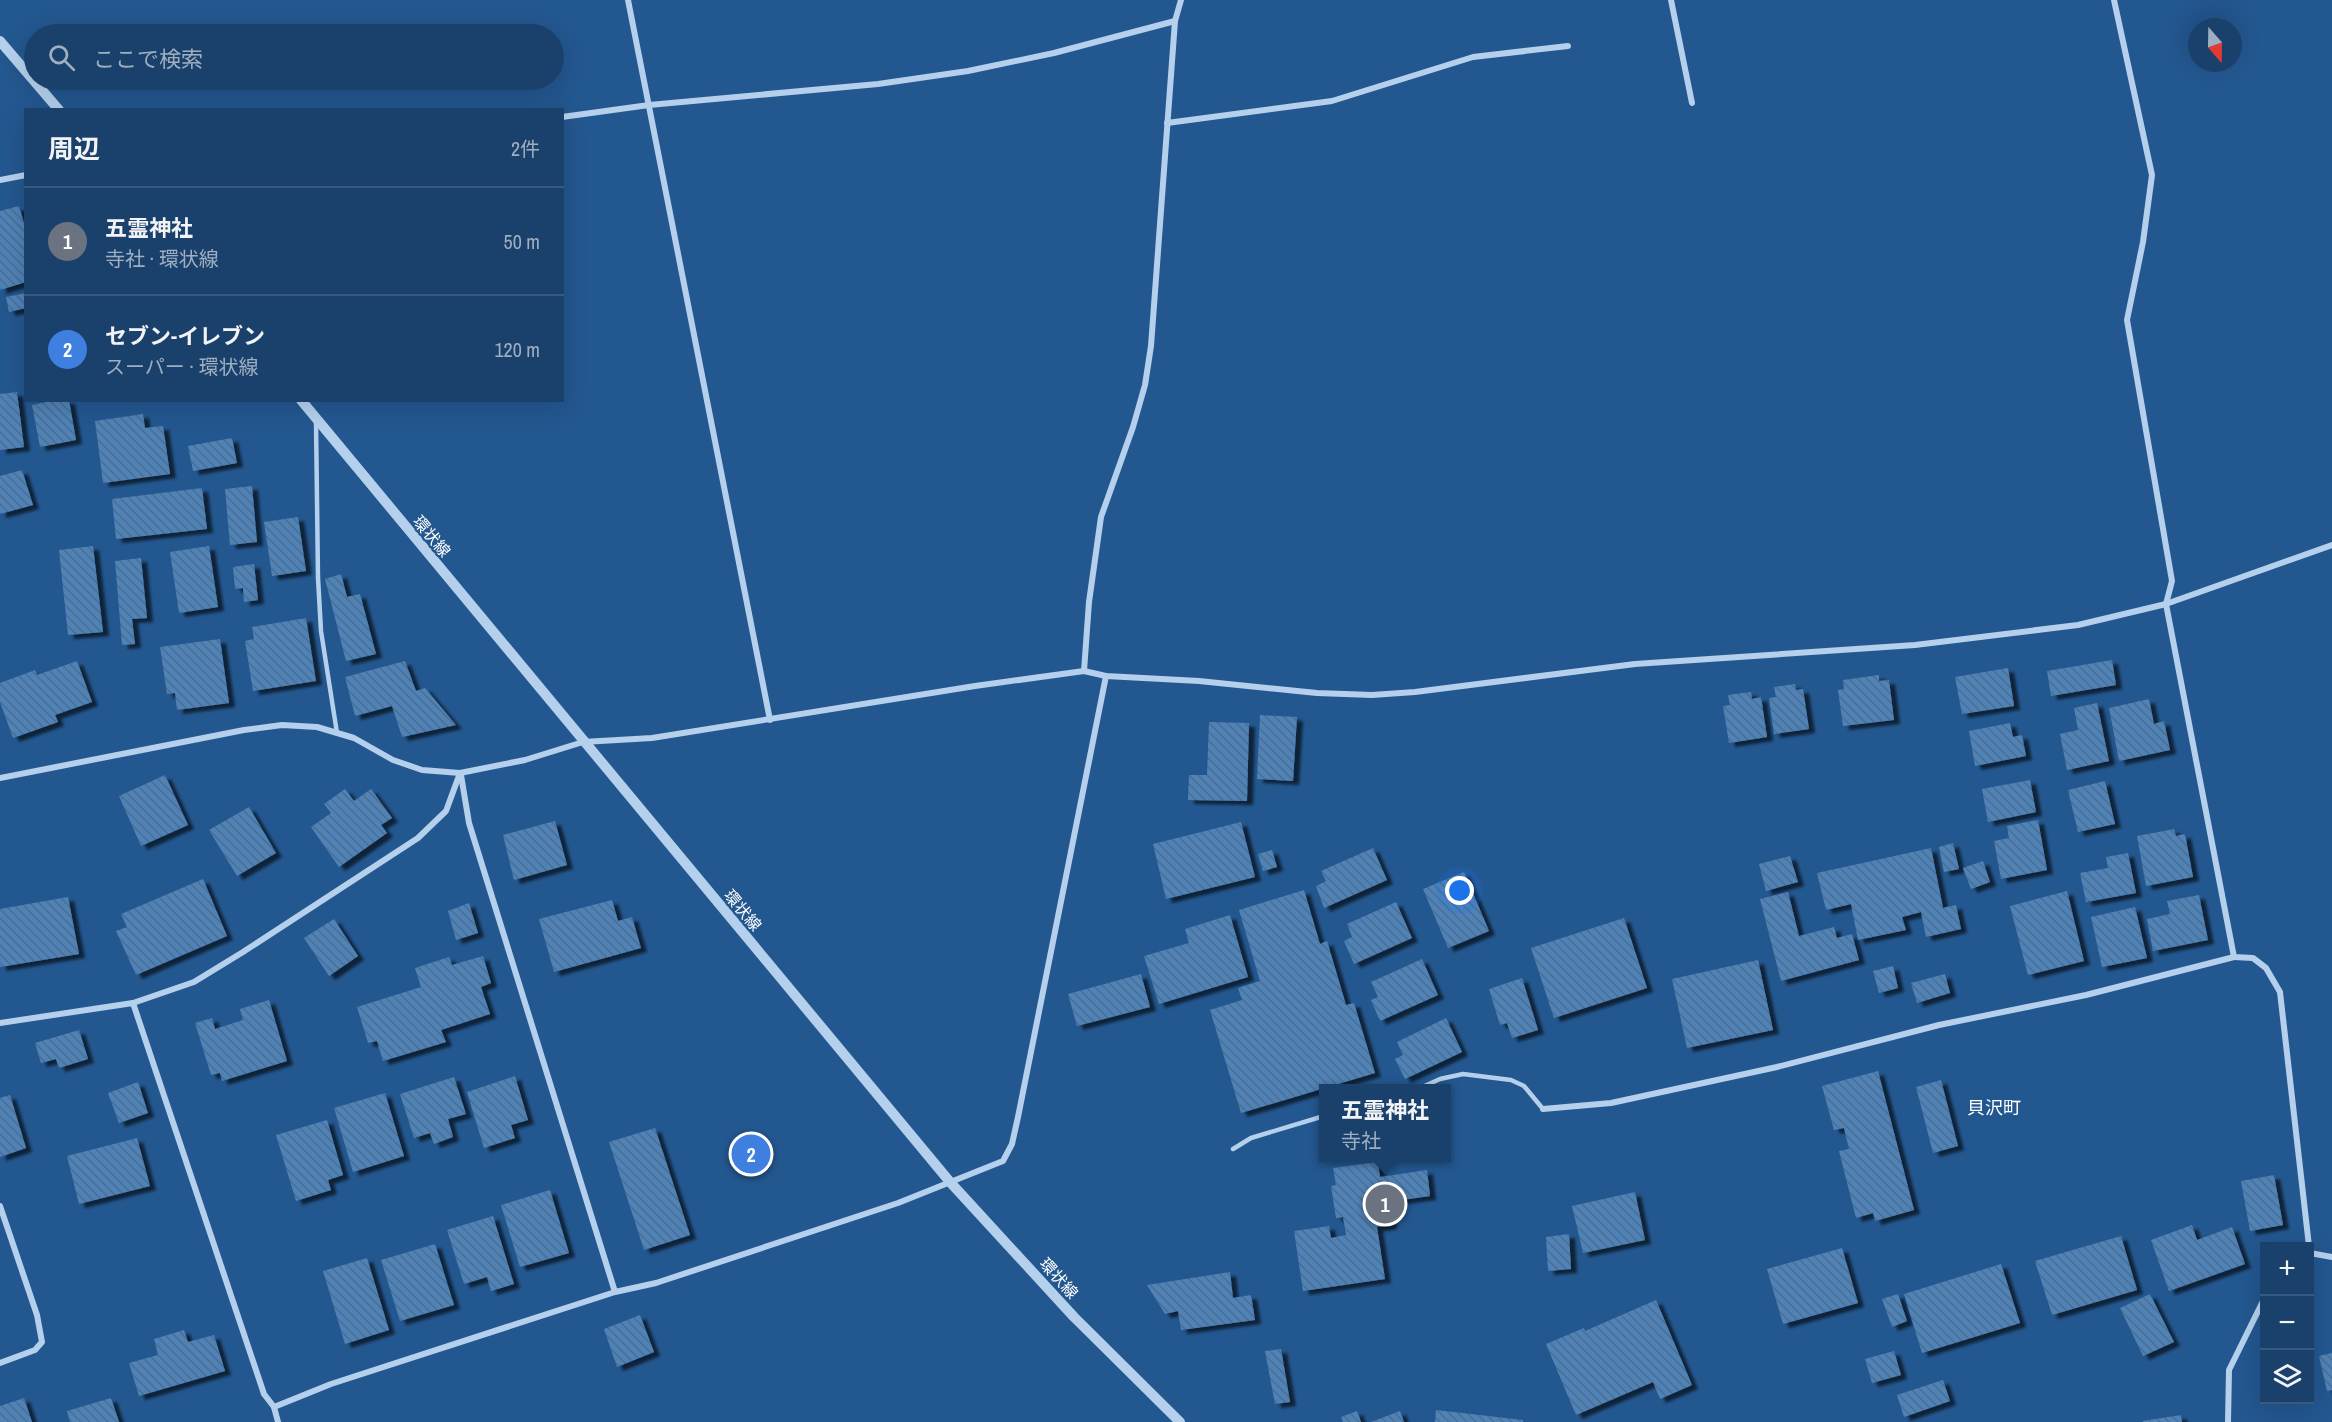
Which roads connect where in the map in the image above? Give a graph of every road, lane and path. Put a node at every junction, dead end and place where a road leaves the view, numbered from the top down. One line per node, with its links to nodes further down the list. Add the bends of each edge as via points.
1 (628, 0): 11 (street)
2 (1181, 0): 5 (street)
3 (1671, 0): 10 (street)
4 (2114, 0): 20 (street, via 2152,176 2127,320 2172,582)
5 (1175, 21): 11 (street, via 969,71 878,84); 14 (street)
6 (0, 41): 8 (street)
7 (1568, 46): 14 (street, via 1473,57 1332,101)
8 (24, 69)
9 (42, 90): 12 (street)
10 (1692, 103)
11 (649, 105): 13 (street); 23 (street)
12 (57, 108)
13 (564, 117)
14 (1167, 123): 21 (street, via 1147,376 1101,517)
15 (24, 175): 16 (street)
16 (0, 180)
17 (303, 402): 18 (street, 環状線)
18 (316, 418): 24 (lane, via 321,631); 25 (street, 環状線)
19 (2332, 545): 20 (street)
20 (2166, 604): 22 (street, via 2078,625 1966,640 1635,664 1372,695); 28 (street)
21 (1084, 671): 22 (street); 23 (street)
22 (1106, 676): 35 (street, via 1012,1144 1003,1161)
23 (770, 720): 25 (street, via 652,738)
24 (337, 733): 26 (street, via 422,770); 27 (street, via 282,725 244,730)
25 (583, 742): 26 (street, via 525,760); 35 (street, 環状線)
26 (460, 772): 29 (street, via 446,811 418,838 194,982); 40 (street, via 469,823)
27 (0, 778)
28 (2234, 957): 32 (street, via 1777,1067 1611,1103); 37 (street, via 2253,958 2266,968 2280,992)
29 (133, 1003): 30 (street); 43 (street, via 264,1395)
30 (0, 1023)
31 (1430, 1084): 32 (lane, via 1463,1074 1511,1080 1524,1086)
32 (1543, 1109)
33 (1319, 1117): 34 (lane, via 1251,1138)
34 (1233, 1149)
35 (950, 1182): 40 (street, via 656,1283); 45 (street, 環状線, via 1074,1317)
36 (0, 1206): 42 (street, via 42,1342 35,1350)
37 (2309, 1242)
38 (2314, 1254): 39 (street)
39 (2332, 1257)
40 (615, 1292): 43 (street, via 331,1384)
41 (2260, 1309): 46 (street, via 2229,1370)
42 (0, 1363)
43 (274, 1407): 44 (street)
44 (278, 1422)
45 (1180, 1422)
46 (2228, 1422)

